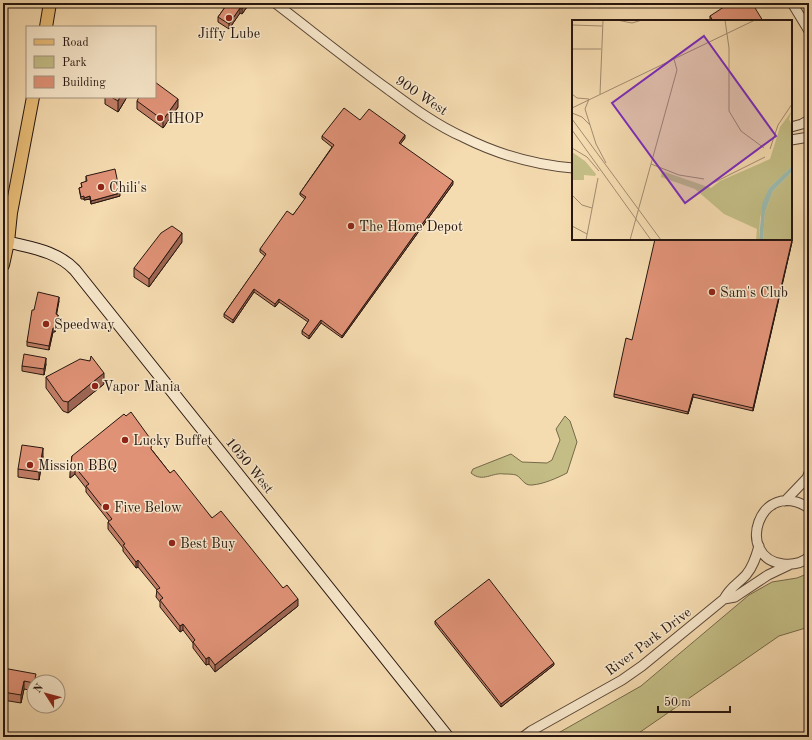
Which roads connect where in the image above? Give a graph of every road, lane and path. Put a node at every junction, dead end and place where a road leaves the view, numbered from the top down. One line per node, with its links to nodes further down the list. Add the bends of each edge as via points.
1 (50, 3): 4 (main road)
2 (275, 3): 11 (street, 900 West, via 363,71 446,129 504,154)
3 (792, 3): 5 (street)
4 (46, 26)
5 (809, 32)
6 (33, 98): 12 (main road)
7 (809, 120): 8 (street)
8 (792, 127)
9 (809, 137): 10 (street)
10 (792, 140)
11 (572, 168)
12 (8, 242): 13 (main road); 21 (main road, 1050 West, via 53,254 75,270)
13 (3, 265)
14 (809, 473): 15 (street)
15 (785, 501): 16 (street, via 794,501); 17 (street, via 772,505 762,515 756,529)
16 (809, 508)
17 (759, 546): 19 (street, via 771,560); 20 (street, River Park Drive, via 754,563)
18 (809, 557): 19 (street, River Park Drive)
19 (788, 565): 20 (street, River Park Drive, via 735,597)
20 (724, 599): 22 (street, River Park Drive, via 622,680)
21 (448, 737)
22 (523, 737)

